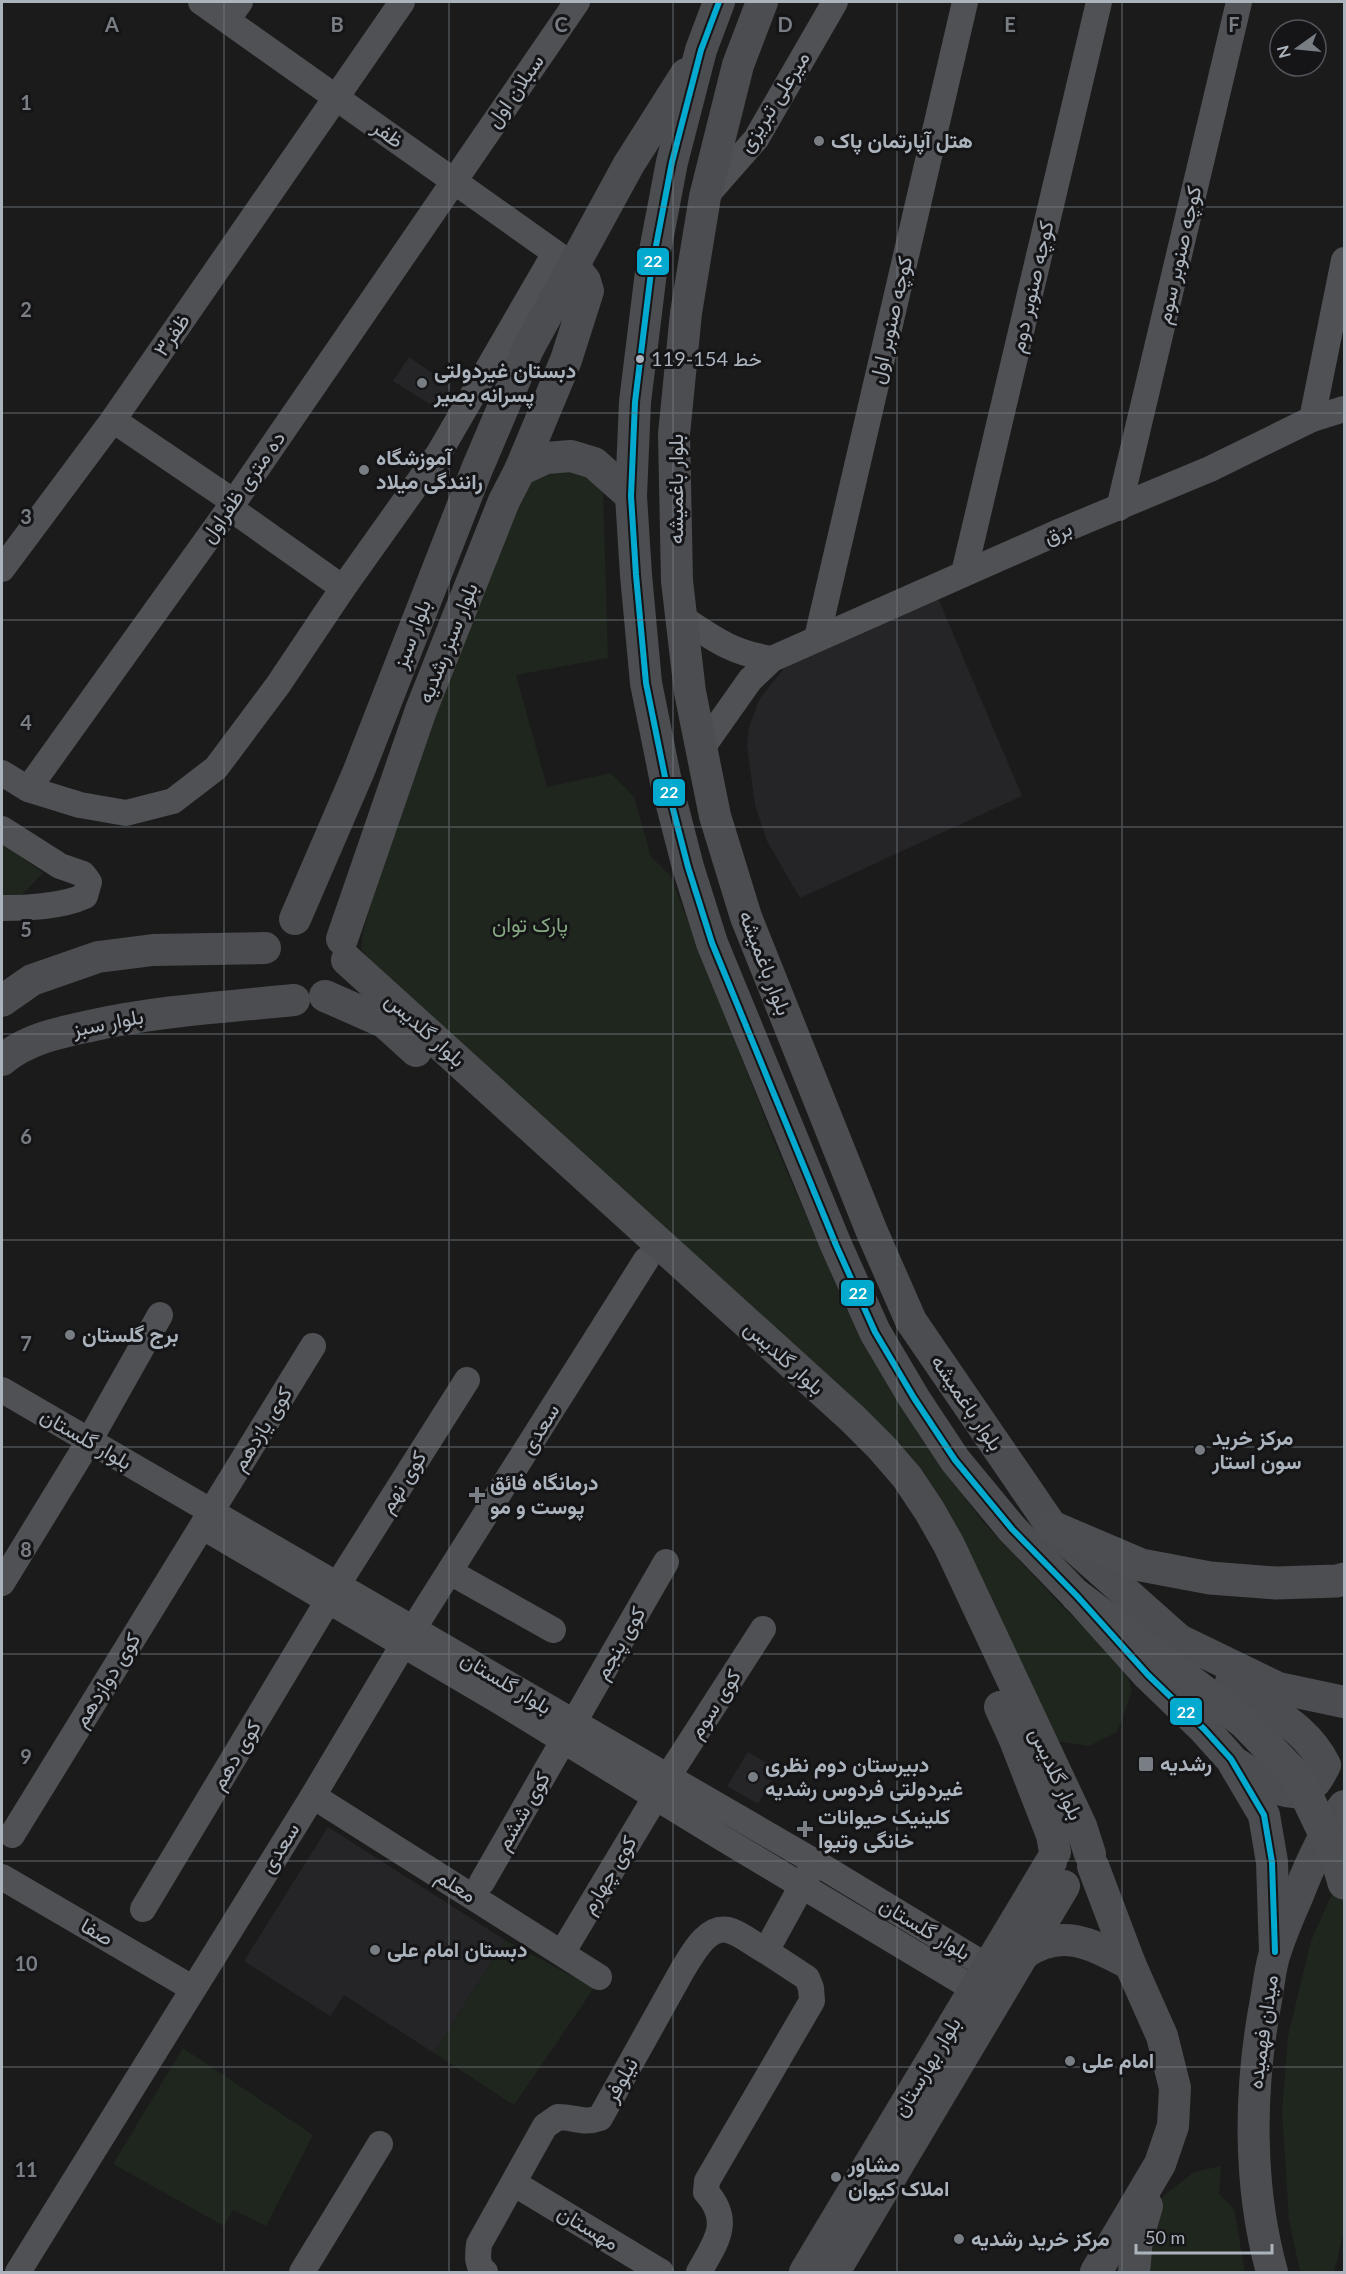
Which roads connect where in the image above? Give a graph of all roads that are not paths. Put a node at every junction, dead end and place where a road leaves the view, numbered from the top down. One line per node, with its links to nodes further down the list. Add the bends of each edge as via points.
1 (201, 2): 10 (street, ظفر)
2 (402, 2): 12 (street, ظفر۳)
3 (577, 2): 13 (street, سبلان اول)
4 (719, 2): 11 (main road, بلوار باغمیشه)
5 (762, 2): 14 (main road, بلوار باغمیشه, via 738,65)
6 (835, 2): 14 (street, میرعلی تبریزی, via 756,139)
7 (965, 2): 30 (street, کوچه صنوبر اول)
8 (1099, 2): 27 (street, کوچه صنوبر دوم)
9 (1239, 2): 25 (street, کوچه صنوبر سوم)
10 (233, 11): 12 (street, ظفر)
11 (701, 50): 15 (main road, بلوار سبز); 23 (main road, بلوار باغمیشه, via 672,162 651,272 635,402)
12 (335, 97): 13 (street, ظفر); 19 (street, ظفر۳)
13 (453, 180): 15 (street, ظفر); 24 (street, ده متری ظفراول)
14 (705, 197): 29 (main road, بلوار باغمیشه, via 686,313 674,434 676,581)
15 (564, 260): 20 (street); 21 (main road, بلوار سبز); 22 (main road, بلوار سبز رشدیه, via 585,281 588,291 566,360)
16 (1344, 260): 18 (street)
17 (1344, 409): 18 (street, برق)
18 (1312, 419): 25 (street, برق)
19 (113, 420): 24 (street); 26 (street, ظفر۳)
20 (439, 453): 21 (street, via 461,445 468,449); 28 (street)
21 (477, 469): 37 (main road, بلوار سبز, via 358,773)
22 (520, 470): 23 (main road, via 546,458 571,456 594,463); 39 (main road, بلوار سبز رشدیه, via 421,710)
23 (631, 496): 58 (main road, بلوار باغمیشه, via 646,683 688,867 720,962 875,1332 955,1460 1011,1529)
24 (232, 505): 28 (street); 34 (street, ده متری ظفراول)
25 (1119, 508): 27 (street, برق)
26 (2, 568)
27 (964, 573): 30 (street, برق)
28 (343, 588): 34 (street, via 216,768 173,801 126,813 80,805)
29 (681, 617): 31 (street, via 747,656); 32 (main road, بلوار باغمیشه)
30 (817, 638): 31 (street, برق)
31 (772, 659): 32 (street, برق, via 750,680)
32 (702, 748): 52 (main road, بلوار باغمیشه, via 715,816 746,917 911,1321)
33 (2, 773): 34 (street)
34 (28, 789)
35 (2, 829): 36 (street, via 60,866 83,873 89,882 86,896 74,901)
36 (2, 908)
37 (295, 919): 38 (main road, via 276,929); 39 (main road, via 317,919 327,924)
38 (265, 948): 41 (main road, via 153,950 98,957 32,980); 42 (main road, via 269,980)
39 (344, 950): 40 (main road, via 341,981); 44 (main road, بلوار گلدیس)
40 (325, 996): 42 (main road); 44 (main road, بلوار گلدیس, via 384,1022)
41 (2, 1000)
42 (294, 1000): 43 (main road, بلوار سبز, via 130,1017 44,1036)
43 (2, 1060)
44 (653, 1253): 54 (street, سعدی); 70 (main road, بلوار گلدیس, via 853,1419 908,1477 949,1545 1081,1826); 72 (main road, بلوار گلدیس, via 890,1490 929,1555 1015,1740 1052,1835)
45 (160, 1315): 50 (street)
46 (313, 1346): 51 (street, کوی یازدهم)
47 (467, 1380): 57 (street, کوی نهم)
48 (2, 1390): 50 (street, بلوار گلستان)
49 (2, 1406): 50 (street, بلوار گلستان)
50 (85, 1447): 51 (street, بلوار گلستان); 56 (street)
51 (206, 1518): 57 (street, بلوار گلستان); 69 (street, کوی دوازدهم)
52 (1052, 1527): 55 (highway, via 1141,1565 1210,1578 1276,1583); 62 (main road, بلوار باغمیشه)
53 (666, 1562): 64 (street, کوی پنجم)
54 (450, 1572): 60 (street); 61 (street, سعدی)
55 (1344, 1579)
56 (2, 1583)
57 (333, 1593): 61 (street, بلوار گلستان); 77 (street, کوی دهم)
58 (1077, 1596): 65 (main road, بلوار باغمیشه); 75 (highway, bridge, via 1244,1722 1298,1778 1337,1859)
59 (763, 1629): 66 (street, کوی سوم)
60 (553, 1630)
61 (409, 1637): 64 (street, بلوار گلستان); 67 (street, سعدی)
62 (1179, 1640): 63 (main road, بلوار باغمیشه, via 1278,1688); 65 (main road, via 1301,1732 1325,1765 1314,1784 1296,1792 1275,1789)
63 (1344, 1702)
64 (569, 1732): 66 (street, بلوار گلستان); 74 (street, کوی ششم)
65 (1231, 1759): 81 (main road, via 1264,1815 1272,1862)
66 (662, 1788): 71 (street, بلوار گلستان); 76 (street, بلوار گلستان); 79 (street, کوی چهارم)
67 (313, 1796): 79 (street, معلم); 85 (street, سعدی)
68 (1344, 1806): 81 (main road, میدان فهمیده, via 1308,1871)
69 (12, 1835)
70 (1092, 1860): 72 (main road, via 1081,1846 1064,1845); 82 (main road, بلوار گلدیس)
71 (815, 1862): 76 (street); 84 (street, بلوار گلستان)
72 (1057, 1866): 80 (main road, بلوار بهارستان); 84 (main road, بلوار بهارستان)
73 (2, 1877): 85 (street, صفا)
74 (482, 1882)
75 (1344, 1883)
76 (801, 1886): 78 (street); 84 (street, بلوار گلستان)
77 (143, 1909)
78 (766, 1951): 88 (street, نیلوفر, via 727,1930 717,1930 708,1936 683,1969 600,2118 587,2122 558,2116 545,2127); 94 (street, نیلوفر, via 807,1978 812,2001 707,2181 706,2192 720,2213 720,2229)
79 (562, 1953): 83 (street, معلم)
80 (1024, 1953): 82 (main road, via 1038,1943 1066,1938); 84 (main road, بلوار بهارستان)
81 (1275, 1953): 89 (main road, میدان فهمیده, via 1258,2043 1253,2118)
82 (1130, 1964): 87 (main road, بلوار گلدیس, via 1162,2037 1175,2088 1173,2126)
83 (599, 1977)
84 (991, 1984): 95 (main road, بلوار بهارستان); 96 (main road, بلوار بهارستان)
85 (192, 1988): 90 (street, سعدی)
86 (380, 2144): 91 (street)
87 (1160, 2164): 97 (main road, بلوار گلدیس); 98 (main road, via 1137,2239)
88 (514, 2184): 92 (street, نیلوفر, via 479,2244 477,2258); 93 (street, مهستان)
89 (1267, 2265)
90 (18, 2272)
91 (302, 2272)
92 (485, 2272)
93 (661, 2272)
94 (699, 2272)
95 (805, 2272)
96 (834, 2272)
97 (1095, 2272)
98 (1134, 2272)

